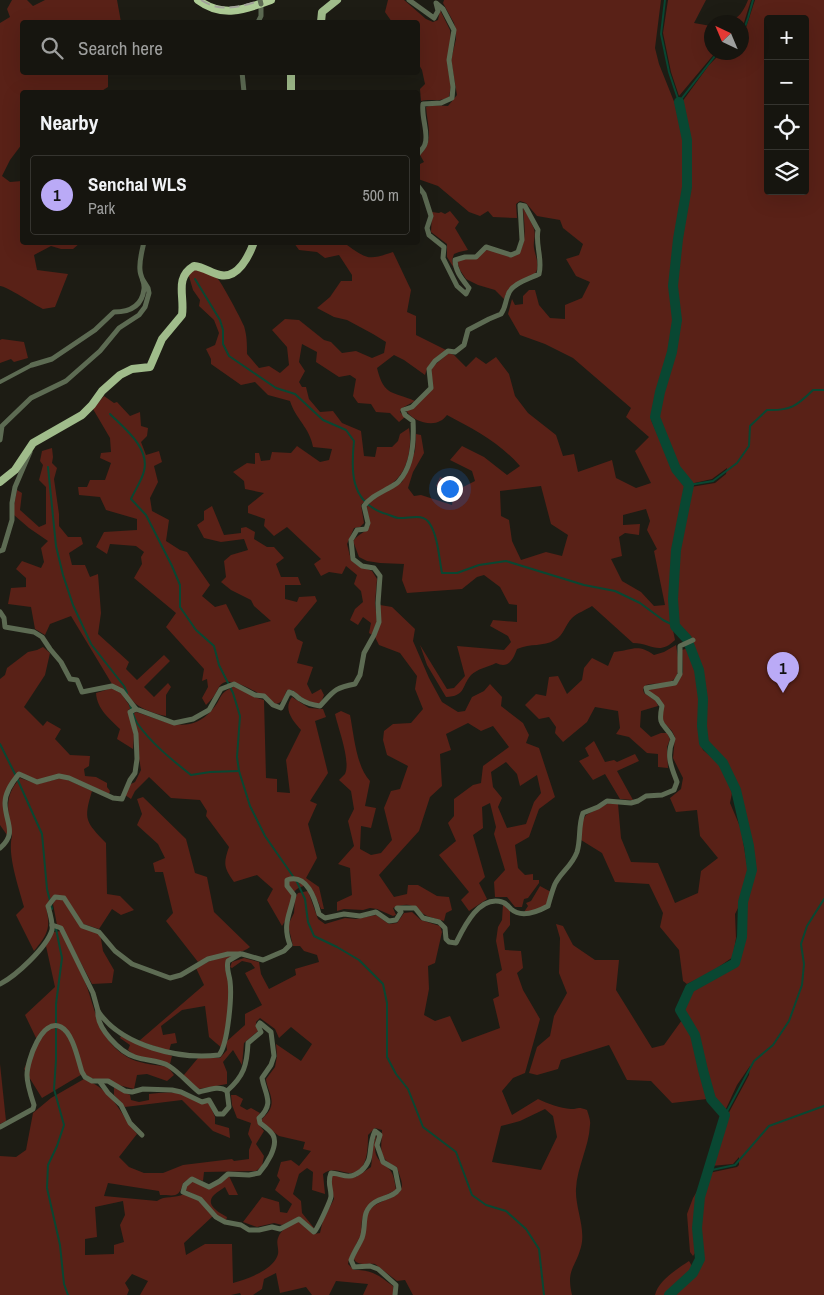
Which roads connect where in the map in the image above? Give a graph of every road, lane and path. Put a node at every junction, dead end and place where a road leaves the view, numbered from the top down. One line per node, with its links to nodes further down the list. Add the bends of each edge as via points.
1 (198, 0): 5 (highway, via 214,10 227,12)
2 (270, 0): 5 (highway)
3 (337, 0): 7 (main road, via 322,12)
4 (409, 0): 12 (street, via 434,18 438,11 436,3 454,30 449,60 452,98 441,103 423,104 426,134)
5 (260, 2): 6 (street)
6 (259, 20)
7 (321, 20)
8 (242, 75): 10 (street)
9 (291, 75): 11 (main road)
10 (244, 90)
11 (292, 90)
12 (420, 151)
13 (420, 189): 25 (street, via 431,216 427,228 429,235 444,247 443,258 457,286 466,294 469,288 455,266 455,260 476,257 486,247 511,255 518,252 522,240 520,205 525,206 538,230 542,265 539,274 511,288 501,314 468,330 464,345 435,361 429,369 432,388 403,410 413,421 414,433 406,470 399,482 368,500 364,506 368,523 366,529 357,530 351,540 353,559 362,566 374,568 380,576 379,622 364,653 360,675 355,684 342,686 329,694 320,706 289,692 281,708 264,696 234,684 221,689 209,710 192,719 174,723)
14 (143, 245): 16 (street, via 140,269)
15 (253, 245): 20 (main road, via 245,262 227,275 194,266 187,271 182,280 182,315 158,345 152,365 120,375 82,416)
16 (143, 280): 17 (street, via 144,289 134,309 114,312 52,359); 19 (street, via 149,293 139,315 119,328 100,351 66,381 31,398 2,426)
17 (32, 365): 18 (street)
18 (0, 382)
19 (0, 440)
20 (33, 443): 21 (main road, via 15,470); 22 (street, via 15,487 12,520 3,550)
21 (0, 482)
22 (0, 550)
23 (0, 612): 25 (street, via 5,628 34,632 42,638 70,680 77,680 82,692 112,686 122,691)
24 (692, 640): 28 (street, via 680,646 680,674 675,682 646,688 662,706 659,718 673,739 668,760 677,782 674,790 630,803 607,801 583,813 576,853 570,867 556,884 548,906 538,912 524,914 512,910 504,902 481,906 472,913 456,942 449,942 445,928 439,922 423,918 415,908 396,908 400,912 396,920 389,920 376,912 325,918 319,914 309,889 301,880 293,878 287,880 287,886 294,895 285,925 290,945 263,960)
25 (136, 709): 26 (street, via 130,712 136,734 135,773 122,799 70,778 59,776 37,782 19,774 6,796 10,835)
26 (0, 848)
27 (52, 925): 28 (street, via 48,906 55,897 64,898 82,926 99,932 115,951 132,964 170,978 208,959); 29 (street, via 37,952); 30 (street, via 61,928 94,993)
28 (242, 954): 30 (street, via 228,962 226,967 231,1005 224,1049 219,1055 172,1054 155,1049 112,1027)
29 (0, 984)
30 (98, 1011): 32 (street, via 105,1032 133,1057 169,1066 199,1092 215,1088)
31 (100, 1082): 32 (street, via 108,1081 132,1092 143,1089 181,1092 202,1102 209,1100 217,1114 223,1114 229,1107); 33 (street, via 85,1077 70,1036 62,1027 53,1025 36,1042 31,1056 27,1074 33,1109); 34 (street)
32 (227, 1091): 35 (street, via 244,1072 248,1042 261,1032 260,1023 270,1032 274,1056 262,1078 269,1103 260,1118 260,1123 273,1135 271,1153 259,1173 228,1174 209,1187 192,1180 185,1185 183,1192 200,1199 216,1217 249,1230 272,1226 280,1229 298,1219 314,1232 331,1199 328,1181 331,1172 349,1176 366,1166 370,1161 375,1131 380,1135 377,1145 383,1162 395,1169 399,1189 375,1202 367,1211 362,1237 351,1260 354,1267 378,1268 396,1285)
33 (0, 1127)
34 (142, 1136)
35 (395, 1295)

